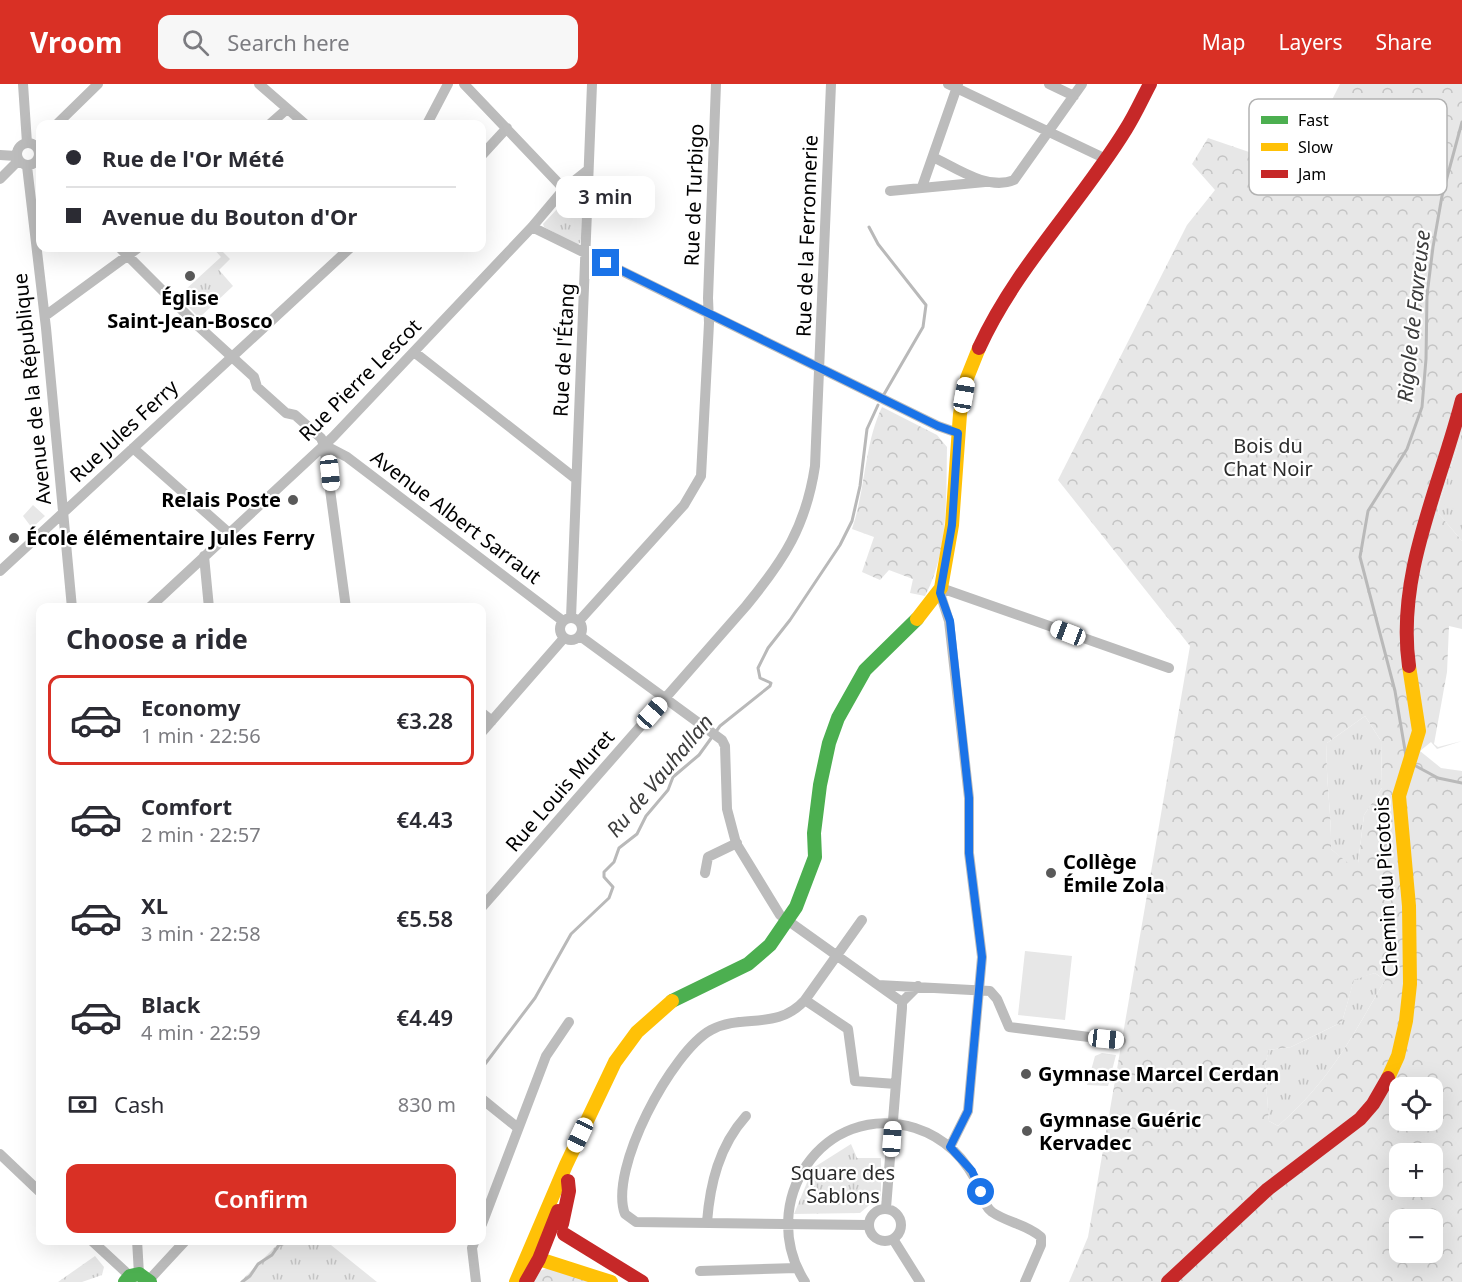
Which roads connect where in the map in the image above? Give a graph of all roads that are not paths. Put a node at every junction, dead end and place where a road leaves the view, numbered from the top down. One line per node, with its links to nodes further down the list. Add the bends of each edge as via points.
1 (23, 84): 21 (street, Avenue de la République)
2 (98, 84): 15 (street)
3 (259, 84): 14 (street)
4 (448, 84): 18 (street)
5 (464, 84): 19 (street)
6 (592, 84): 27 (street, Rue de l'Étang)
7 (716, 84): 40 (street, Rue de Turbigo)
8 (831, 84): 44 (street, Rue de la Ferronnerie)
9 (1049, 84): 13 (street)
10 (1082, 84): 13 (street)
11 (1150, 84): 25 (main road)
12 (954, 85): 20 (street); 24 (street)
13 (1074, 96): 20 (street)
14 (287, 109): 16 (street); 17 (street)
15 (61, 120)
16 (275, 120)
17 (300, 120)
18 (430, 120)
19 (507, 128): 22 (street); 31 (street)
20 (1049, 130): 25 (street); 29 (street, via 1014,180)
21 (34, 143): 26 (street, via 19,147)
22 (486, 151)
23 (0, 154): 26 (street)
24 (933, 157): 29 (street); 30 (street)
25 (1106, 159): 46 (main road, via 1023,269 998,309 967,378)
26 (28, 162): 28 (street); 34 (street, Avenue de la République)
27 (588, 170): 31 (street, Rue Pierre Lescot); 39 (street, Rue de l'Étang)
28 (0, 179)
29 (986, 182): 30 (street)
30 (922, 187): 32 (street)
31 (564, 189): 33 (street, Rue Pierre Lescot)
32 (890, 191)
33 (532, 227): 39 (street); 42 (street, Rue Pierre Lescot)
34 (36, 234)
35 (38, 252): 41 (street, Avenue de la République)
36 (123, 252): 41 (street)
37 (125, 252): 43 (street)
38 (345, 252): 43 (street, Rue Jules Ferry)
39 (585, 252): 40 (street); 49 (street, Rue de l'Étang)
40 (709, 314): 44 (street); 59 (street, Rue de Turbigo, via 701,476 684,505)
41 (45, 316): 50 (street, Avenue de la République)
42 (414, 352): 47 (street, Rue Pierre Lescot); 49 (street)
43 (230, 357): 47 (street, Avenue Albert Sarraut, via 254,377 257,387 295,415); 48 (street, Rue Jules Ferry)
44 (820, 368): 46 (street); 63 (street, Rue de la Ferronnerie, via 815,466 803,520 772,573)
45 (1462, 399): 113 (main road, Chemin du Picotois, via 1430,500 1411,580 1406,629 1419,728 1399,796 1411,982 1398,1056 1378,1097 1347,1132 1266,1191)
46 (958, 433): 54 (main road, via 952,525)
47 (324, 445): 51 (street, Rue Pierre Lescot); 58 (street); 59 (street, Avenue Albert Sarraut, via 347,457)
48 (133, 448): 50 (street, Rue Jules Ferry); 51 (street)
49 (576, 478): 59 (street, Rue de l'Étang)
50 (64, 511): 53 (street, Rue Jules Ferry); 55 (street, Avenue de la République)
51 (229, 533): 52 (street, Rue Pierre Lescot)
52 (204, 556): 56 (street, Rue Pierre Lescot); 57 (street)
53 (0, 571)
54 (940, 591): 62 (street); 70 (main road, via 865,670 850,695 829,743 814,833); 75 (street, via 950,621 969,798 969,853 982,957)
55 (72, 603)
56 (154, 603)
57 (209, 603)
58 (345, 603)
59 (571, 620): 60 (street, via 583,630); 61 (street, via 560,630)
60 (580, 636): 61 (street, via 570,641); 63 (street)
61 (564, 638): 65 (street)
62 (1169, 668)
63 (665, 698): 67 (street, via 715,732 725,746 727,809); 69 (street, Rue Louis Muret)
64 (486, 716): 65 (street)
65 (492, 721): 66 (street)
66 (486, 728)
67 (737, 843): 68 (street, via 708,857); 70 (street)
68 (705, 873)
69 (486, 902)
70 (784, 918): 72 (street); 83 (main road, via 726,975 676,998 637,1032 615,1062)
71 (862, 920): 72 (street)
72 (837, 955): 73 (street); 76 (street)
73 (878, 985): 74 (street); 77 (street)
74 (918, 986): 75 (street); 77 (street)
75 (977, 990): 79 (street, via 990,991 997,999 1009,1027); 86 (street, via 968,1111)
76 (805, 1000): 80 (street, via 848,1029 855,1081); 91 (street, via 784,1017 718,1027 692,1046 654,1099 635,1140 622,1200 628,1217 636,1222)
77 (902, 1002): 80 (street)
78 (569, 1022): 85 (street, via 546,1056)
79 (1121, 1041)
80 (896, 1084): 84 (street)
81 (486, 1104): 85 (street)
82 (746, 1116): 91 (street, via 730,1137 717,1166)
83 (587, 1120): 94 (main road); 96 (main road)
84 (893, 1124): 86 (street, via 916,1129); 89 (street); 92 (street, via 846,1133 817,1152 795,1185)
85 (518, 1128): 90 (street)
86 (950, 1147): 112 (street, via 972,1171 985,1204 993,1213 1030,1227 1041,1237)
87 (0, 1154): 88 (street)
88 (36, 1188)
89 (886, 1208): 93 (street, via 874,1212); 95 (street, via 896,1212 901,1221 900,1231)
90 (486, 1213)
91 (707, 1222): 92 (street)
92 (786, 1223): 93 (street); 102 (street)
93 (868, 1225): 95 (street, via 875,1238)
94 (557, 1234): 96 (main road); 101 (main road); 109 (main road)
95 (893, 1239): 111 (street)
96 (534, 1242): 101 (main road); 106 (main road)
97 (98, 1245): 104 (street)
98 (137, 1245): 104 (street)
99 (180, 1245): 104 (street)
100 (473, 1245): 105 (street)
101 (539, 1259): 107 (main road); 108 (main road)
102 (796, 1269): 103 (street); 110 (street)
103 (700, 1271)
104 (139, 1279)
105 (476, 1282)
106 (516, 1282)
107 (526, 1282)
108 (611, 1282)
109 (642, 1282)
110 (805, 1282)
111 (920, 1282)
112 (1025, 1282)
113 (1168, 1282)

